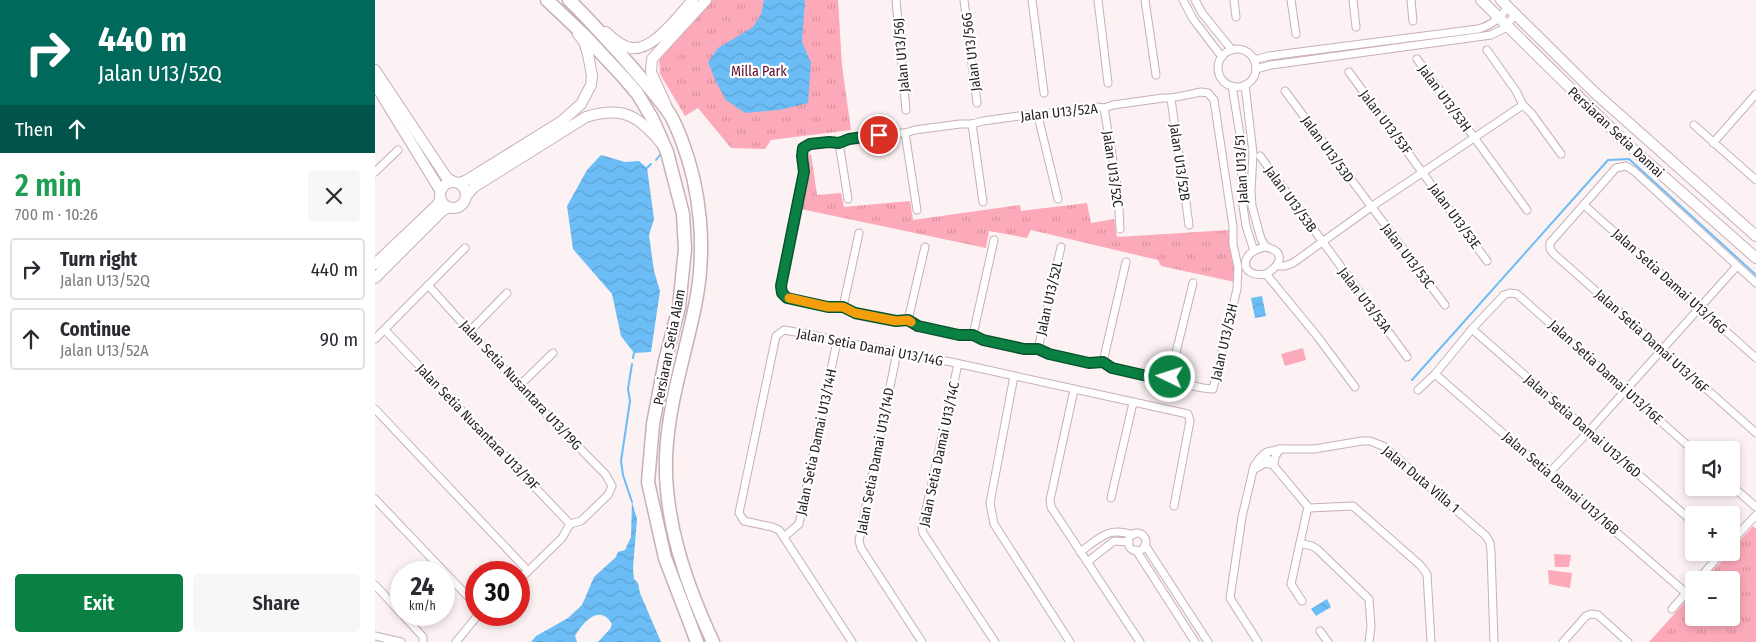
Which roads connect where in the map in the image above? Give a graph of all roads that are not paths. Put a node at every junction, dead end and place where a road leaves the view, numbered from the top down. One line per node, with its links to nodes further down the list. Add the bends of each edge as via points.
1 (547, 0): 20 (highway, Persiaran Setia Alam)
2 (569, 0): 18 (highway, Persiaran Setia Alam)
3 (693, 0): 18 (street, via 654,42 639,49 626,47)
4 (706, 0): 45 (street, via 652,59 651,72)
5 (896, 0): 46 (street, Jalan U13/56J)
6 (965, 0): 42 (street, Jalan U13/56G)
7 (1032, 0): 39 (street)
8 (1098, 0): 34 (street)
9 (1145, 0): 33 (street)
10 (1183, 0): 27 (street)
11 (1195, 0): 25 (street)
12 (1234, 0): 19 (street)
13 (1291, 0): 24 (street)
14 (1353, 0): 23 (street)
15 (1411, 0): 21 (street)
16 (1481, 0): 22 (street, Persiaran Setia Damai)
17 (1508, 7): 22 (street); 75 (street, Persiaran Setia Damai, via 1594,92)
18 (580, 10): 45 (highway, Persiaran Setia Alam)
19 (1236, 17)
20 (569, 21): 55 (highway, Persiaran Setia Alam, via 637,94); 61 (street, via 583,42 592,76 581,104 562,121 467,180)
21 (1413, 21)
22 (1503, 21): 29 (street, via 1479,29); 30 (street, via 1499,31 1485,36); 83 (street, Persiaran Setia Damai, via 1627,144)
23 (1356, 27)
24 (1296, 34)
25 (1232, 50): 27 (street); 29 (street, via 1245,51)
26 (1487, 50): 43 (street)
27 (1222, 57): 37 (street, via 1218,66 1220,76)
28 (1417, 59): 51 (street, Jalan U13/53H)
29 (1254, 60): 30 (street)
30 (1256, 68): 36 (street, via 1255,75)
31 (375, 70): 61 (street, via 447,178)
32 (1349, 72): 59 (street, Jalan U13/53F)
33 (1156, 75)
34 (1108, 82)
35 (375, 84): 62 (street)
36 (1245, 85): 37 (street); 80 (street, Jalan U13/51, via 1253,154 1252,206)
37 (1232, 86): 82 (street, Jalan U13/51, via 1240,135 1243,206)
38 (1285, 91): 69 (street, Jalan U13/53D)
39 (1045, 93)
40 (1756, 94): 53 (street)
41 (1171, 99): 44 (street, Jalan U13/52A); 72 (street, Jalan U13/52B); 89 (street, Jalan U13/52A, via 1201,92 1208,93 1214,100 1233,244)
42 (977, 103)
43 (1523, 105): 51 (street); 56 (street)
44 (1104, 108): 47 (street, Jalan U13/52A); 73 (street, Jalan U13/52C, via 1118,191)
45 (668, 110): 150 (highway, Persiaran Setia Alam, via 685,148 695,183 701,258 696,300 667,440 668,506)
46 (906, 110)
47 (1039, 116): 48 (street, Jalan U13/52A, via 1026,115); 65 (street)
48 (972, 124): 50 (street, Jalan U13/52A); 66 (street)
49 (1694, 125): 53 (street)
50 (905, 133): 52 (street, Jalan U13/52A); 70 (street)
51 (1473, 137): 59 (street); 71 (street, Jalan U13/53H)
52 (839, 143): 64 (street); 96 (street, Jalan U13/52A, via 810,144 803,148 804,172)
53 (1713, 143): 60 (street)
54 (398, 150): 58 (street)
55 (667, 152): 63 (street, via 641,121 631,115 595,114 474,187); 172 (highway, Persiaran Setia Alam, via 683,214 685,249 679,307 653,424 647,482 665,558)
56 (1561, 154)
57 (1261, 156): 77 (street, Jalan U13/53B)
58 (375, 172)
59 (1423, 172): 69 (street); 84 (street, Jalan U13/53E)
60 (1756, 179)
61 (456, 182): 62 (street, via 445,184); 63 (street, via 465,188)
62 (440, 194): 68 (street); 86 (street, via 438,204)
63 (467, 195): 68 (street, via 461,206)
64 (848, 199)
65 (1058, 199)
66 (983, 202)
67 (1584, 205): 88 (street, via 1616,168 1626,166); 99 (street, Jalan Setia Damai U13/16G); 108 (street, Jalan Setia Damai U13/16F, via 1550,243 1550,248)
68 (448, 207): 91 (street)
69 (1371, 207): 77 (street); 97 (street, Jalan U13/53C)
70 (917, 210)
71 (1527, 210)
72 (1189, 225)
73 (1120, 229)
74 (859, 233): 98 (street)
75 (1756, 236)
76 (994, 240): 104 (street)
77 (1322, 242): 87 (street, via 1293,263); 111 (street, Jalan U13/53A)
78 (925, 246): 100 (street)
79 (1061, 247): 107 (street, Jalan U13/52L)
80 (1266, 247): 82 (street); 87 (street, via 1277,253)
81 (465, 248): 94 (street)
82 (1254, 250): 89 (street)
83 (1756, 258)
84 (1487, 261)
85 (1126, 262): 113 (street)
86 (375, 264)
87 (1278, 264): 90 (street)
88 (1737, 266): 92 (street); 99 (street)
89 (1242, 267): 90 (street, via 1254,274); 117 (street, Jalan U13/52H, via 1213,388 1180,383)
90 (1266, 274): 119 (street)
91 (375, 278)
92 (1756, 282)
93 (1193, 283): 117 (street)
94 (428, 285): 102 (street); 103 (street, Jalan Setia Nusantara U13/19G)
95 (507, 293): 103 (street)
96 (782, 293): 98 (street, Jalan U13/52H, via 787,298)
97 (1445, 305)
98 (843, 307): 100 (street, Jalan U13/52H, via 855,313 896,321)
99 (1700, 307): 108 (street); 112 (street, Jalan Setia Damai U13/16G)
100 (908, 320): 104 (street, Jalan U13/52H, via 926,328)
101 (1472, 329): 115 (street); 122 (street, Jalan Setia Damai U13/16E, via 1504,295 1517,294); 125 (street, Jalan Setia Damai U13/16D)
102 (385, 330): 105 (street); 141 (street, Jalan Setia Nusantara U13/19F)
103 (470, 331): 118 (street, Jalan Setia Nusantara U13/19G)
104 (973, 335): 107 (street, Jalan U13/52H, via 1024,349)
105 (375, 339)
106 (837, 341): 110 (street, Jalan Setia Damai U13/14G); 144 (street, Jalan Setia Damai U13/14H, via 799,524); 144 (street, Jalan Setia Damai U13/14G, via 784,330 776,336 739,514 744,522 773,527)
107 (1038, 349): 113 (street, Jalan U13/52H, via 1089,363)
108 (1661, 350): 122 (street); 126 (street, Jalan Setia Damai U13/16F)
109 (553, 352): 118 (street)
110 (897, 352): 114 (street, Jalan Setia Damai U13/14G); 176 (street, Jalan Setia Damai U13/14D, via 859,542)
111 (1407, 357)
112 (1756, 358)
113 (1103, 362): 117 (street, Jalan U13/52H, via 1112,368 1156,378)
114 (958, 364): 116 (street, Jalan Setia Damai U13/14G); 177 (street, Jalan Setia Damai U13/14C, via 922,528)
115 (1435, 374): 121 (street); 132 (street, Jalan Setia Damai U13/16B)
116 (1014, 376): 120 (street, Jalan Setia Damai U13/14G); 178 (street, via 990,503 991,514 994,524)
117 (1170, 377)
118 (519, 386): 141 (street, Jalan Setia Nusantara U13/19G, via 612,486 609,495 581,521)
119 (1355, 387)
120 (1073, 390): 123 (street, Jalan Setia Damai U13/14G); 149 (street, via 1050,500 1051,507)
121 (1418, 390)
122 (1626, 390): 125 (street); 127 (street, Jalan Setia Damai U13/16E)
123 (1133, 403): 134 (street); 136 (street, Jalan Setia Damai U13/14G, via 1190,416)
124 (375, 409): 151 (street)
125 (1589, 431): 132 (street); 139 (street, Jalan Setia Damai U13/16D)
126 (1756, 433)
127 (1685, 443)
128 (1280, 449): 129 (street, Jalan Duta Villa 1); 130 (street); 186 (street, Jalan Duta Villa 1, via 1314,449 1362,441 1377,443 1481,530 1490,543)
129 (1264, 454): 130 (street); 131 (street)
130 (1274, 465): 131 (street, via 1265,464); 138 (street)
131 (1253, 470): 182 (street, via 1242,517 1230,598)
132 (1549, 473): 159 (street, Jalan Setia Damai U13/16B)
133 (1740, 493): 137 (street)
134 (1111, 498)
135 (375, 499): 160 (street)
136 (1174, 506)
137 (1756, 507)
138 (1309, 508): 146 (street); 185 (street, via 1353,506 1421,565 1427,574)
139 (1685, 515)
140 (1756, 515): 142 (street)
141 (570, 524): 154 (street, via 562,538)
142 (1740, 532)
143 (1133, 535): 145 (street); 147 (street, via 1143,535); 149 (street, via 1115,530)
144 (784, 537): 175 (street)
145 (1129, 542): 148 (street); 153 (street, via 1114,541)
146 (1300, 543): 163 (street, via 1291,584); 184 (street, via 1317,549 1369,599)
147 (1145, 545): 148 (street, via 1143,549); 155 (street)
148 (1136, 550): 157 (street)
149 (1080, 552): 153 (street)
150 (679, 553): 173 (highway, Persiaran Setia Alam, via 690,590); 174 (highway)
151 (519, 561)
152 (1714, 561): 156 (street)
153 (1087, 562): 179 (street)
154 (530, 569)
155 (1161, 569): 157 (street, via 1156,568); 181 (street)
156 (1706, 571)
157 (1151, 574): 180 (street)
158 (375, 584): 162 (street)
159 (1685, 592)
160 (465, 593)
161 (1685, 594): 164 (street)
162 (390, 601)
163 (1302, 601)
164 (1671, 609)
165 (413, 626): 170 (street, via 423,636)
166 (469, 626): 171 (street)
167 (1319, 631): 183 (street)
168 (375, 636): 169 (street)
169 (401, 642)
170 (423, 642)
171 (456, 642)
172 (696, 642)
173 (713, 642)
174 (722, 642)
175 (852, 642)
176 (922, 642)
177 (995, 642)
178 (1070, 642)
179 (1141, 642)
180 (1195, 642)
181 (1208, 642)
182 (1258, 642)
183 (1328, 642)
184 (1369, 642)
185 (1431, 642)
186 (1494, 642)
187 (1563, 642): 188 (street, via 1591,614 1597,615)
188 (1628, 642)

